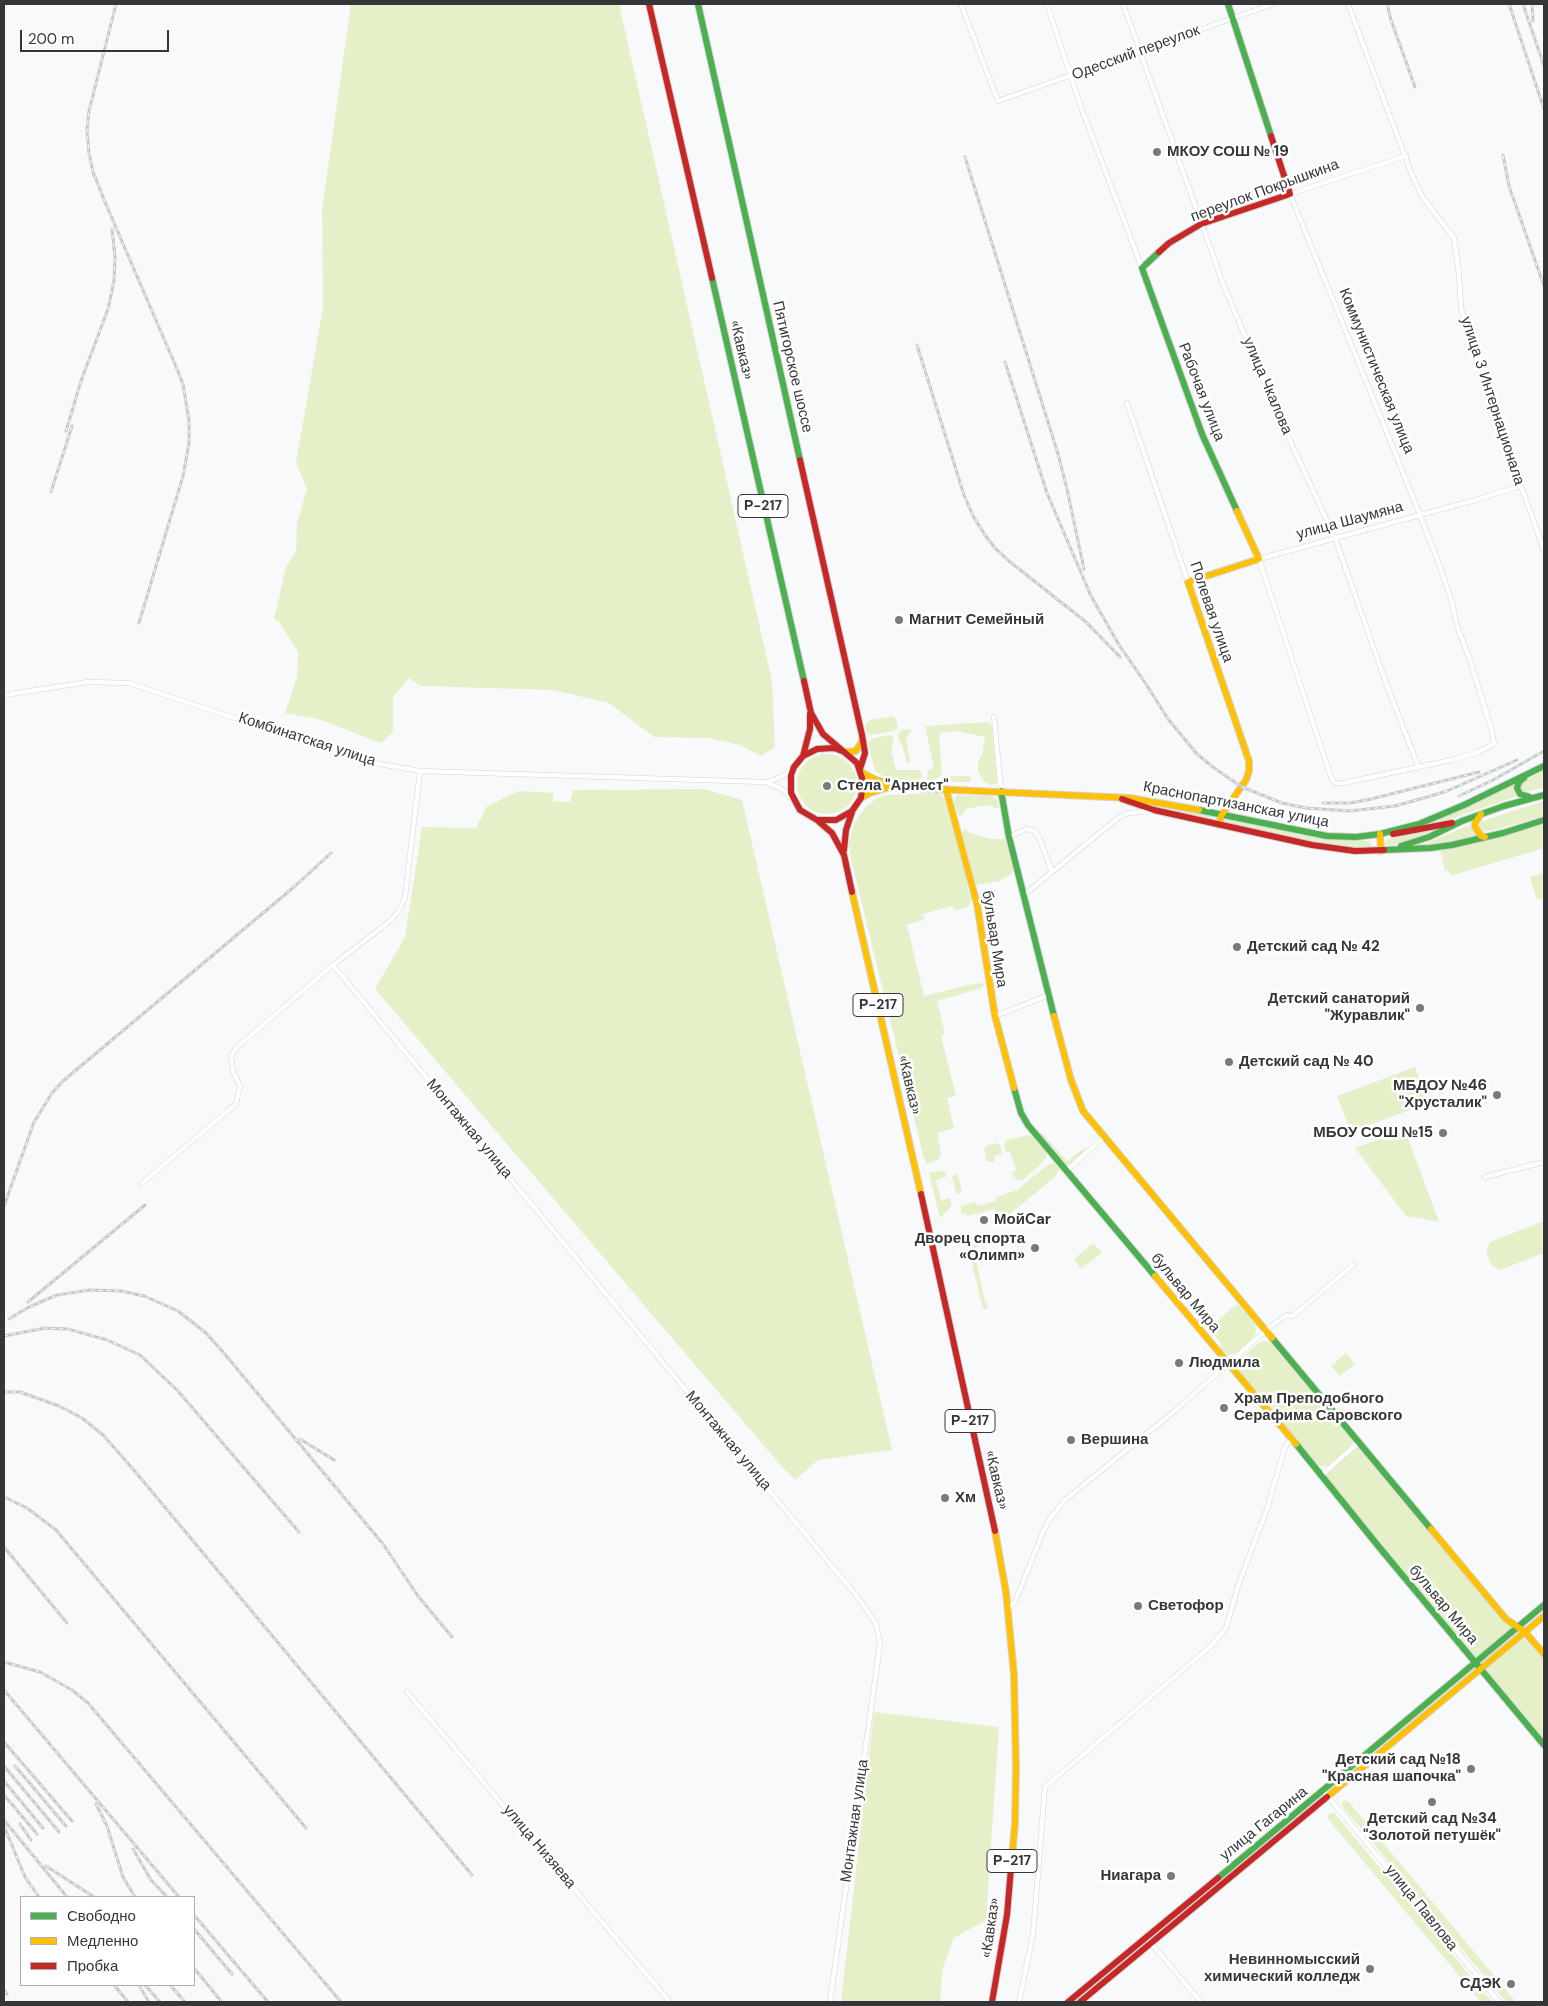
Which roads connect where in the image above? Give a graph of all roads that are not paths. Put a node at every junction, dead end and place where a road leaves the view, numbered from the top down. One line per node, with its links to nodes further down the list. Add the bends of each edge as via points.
1 (649, 4): 24 (main road, «Кавказ» / Р-217)
2 (698, 4): 26 (main road, Пятигорское шоссе)
3 (961, 4): 11 (street, Одесский переулок, via 998,101)
4 (1046, 4): 11 (street, Рабочая улица)
5 (1123, 4): 10 (street, улица Чкалова)
6 (1228, 4): 9 (main road, Коммунистическая улица)
7 (1274, 4): 9 (street, Одесский переулок)
8 (1348, 4): 12 (street, улица 3 Интернационала)
9 (1233, 18): 10 (street, Одесский переулок); 13 (main road, Коммунистическая улица)
10 (1140, 52): 11 (street, Одесский переулок); 14 (street, улица Чкалова)
11 (1071, 76): 15 (street, Рабочая улица)
12 (1406, 156): 13 (street, переулок Покрышкина); 17 (street, улица 3 Интернационала, via 1423,198 1454,238 1461,308)
13 (1290, 194): 14 (main road, переулок Покрышкина); 18 (street, Коммунистическая улица)
14 (1201, 224): 15 (main road, переулок Покрышкина, via 1169,243); 19 (street, улица Чкалова, via 1276,410)
15 (1142, 268): 21 (main road, Рабочая улица, via 1202,434)
16 (1127, 403): 22 (street, Полевая улица)
17 (1520, 486): 18 (street, улица Шаумяна); 20 (street, улица 3 Интернационала)
18 (1420, 515): 19 (street, улица Шаумяна); 29 (street, Коммунистическая улица, via 1452,602 1494,744 1456,759)
19 (1335, 538): 21 (street, улица Шаумяна); 29 (street, улица Чкалова)
20 (1544, 550)
21 (1259, 559): 22 (main road, улица Шаумяна); 29 (street, Рабочая улица, via 1334,782 1339,784)
22 (1188, 582): 47 (main road, Полевая улица, via 1249,761 1245,782)
23 (4, 695): 32 (street, Комбинатская улица, via 88,682 129,682 369,762)
24 (808, 701): 27 (main road, «Кавказ» / Р-217, via 816,724); 28 (main road, «Кавказ» / Р-217, via 810,729)
25 (994, 718): 38 (street)
26 (862, 735): 27 (main road, via 859,748); 33 (main road, Пятигорское шоссе, via 865,753)
27 (843, 752): 28 (main road, via 825,748); 33 (main road, «Кавказ» / Р-217)
28 (803, 756): 31 (main road, «Кавказ» / Р-217)
29 (1418, 766)
30 (1544, 766): 34 (main road, Краснопартизанская улица)
31 (794, 767): 35 (street, Комбинатская улица, via 781,777); 43 (main road, via 790,784)
32 (420, 771): 35 (street, Комбинатская улица); 59 (street, via 405,897 399,911)
33 (861, 771): 36 (main road, Краснопартизанская улица, via 876,780); 41 (main road, via 864,781)
34 (1526, 775): 42 (main road, via 1517,788 1520,794); 52 (main road, Краснопартизанская улица, via 1437,817)
35 (766, 782): 43 (street, Комбинатская улица, via 782,789)
36 (900, 787): 37 (main road, Краснопартизанская улица); 41 (main road, Краснопартизанская улица, via 880,789)
37 (946, 789): 38 (main road, Краснопартизанская улица); 61 (main road, бульвар Мира, via 977,904)
38 (1001, 791): 40 (main road, Краснопартизанская улица); 53 (main road)
39 (1544, 795): 42 (main road)
40 (1119, 797): 44 (main road, Краснопартизанская улица); 47 (main road, Краснопартизанская улица, via 1145,799)
41 (861, 798): 45 (main road, «Кавказ» / Р-217)
42 (1533, 798): 46 (main road)
43 (794, 801): 48 (main road, «Кавказ» / Р-217, via 800,810)
44 (1154, 810): 51 (main road, Краснопартизанская улица); 57 (street, via 1118,817)
45 (852, 812): 48 (main road, via 836,820); 56 (main road, «Кавказ» / Р-217, via 846,830)
46 (1481, 814): 50 (main road); 54 (main road, via 1475,827 1481,836)
47 (1221, 816): 51 (main road, Полевая улица); 52 (main road, Краснопартизанская улица, via 1327,836)
48 (818, 820): 56 (main road, «Кавказ» / Р-217, via 832,833)
49 (1544, 820): 54 (main road, Краснопартизанская улица)
50 (1462, 821): 52 (main road); 55 (main road, via 1429,837)
51 (1219, 825): 55 (main road, Краснопартизанская улица, via 1333,848)
52 (1380, 834): 55 (main road)
53 (1009, 837): 57 (street, via 1026,829 1034,831); 58 (main road)
54 (1487, 837): 55 (main road, Краснопартизанская улица, via 1430,848)
55 (1384, 850)
56 (844, 855): 74 (main road, «Кавказ» / Р-217, via 993,1521)
57 (1052, 872): 58 (street)
58 (1024, 896): 60 (main road)
59 (333, 965): 66 (street, via 236,1048 231,1056 240,1086 236,1104); 86 (street, Монтажная улица, via 848,1586 876,1624 880,1644)
60 (1049, 995): 61 (street); 62 (main road, via 1078,1103)
61 (995, 1016): 64 (main road, бульвар Мира, via 1022,1116)
62 (1104, 1137): 64 (street); 68 (main road)
63 (1544, 1162): 65 (street)
64 (1066, 1171): 69 (main road, бульвар Мира)
65 (1485, 1176)
66 (141, 1184)
67 (1353, 1265): 68 (street, via 1293,1316 1286,1315)
68 (1264, 1331): 69 (street); 71 (main road)
69 (1229, 1364): 70 (main road, бульвар Мира); 74 (street, via 1065,1500 1050,1519 1015,1602)
70 (1291, 1439): 72 (main road, бульвар Мира); 88 (street, via 1285,1447 1226,1628 1211,1646 1045,1787 1033,1934)
71 (1359, 1442): 72 (street); 76 (main road, via 1506,1619)
72 (1322, 1475): 79 (main road, бульвар Мира)
73 (1544, 1605): 76 (main road, улица Гагарина)
74 (1007, 1609): 87 (main road, «Кавказ» / Р-217, via 1014,1675 1015,1824 1007,1915)
75 (1544, 1616): 77 (main road, улица Гагарина)
76 (1518, 1628): 77 (main road); 79 (main road, улица Гагарина)
77 (1524, 1632): 78 (main road); 79 (main road, улица Гагарина)
78 (1544, 1654)
79 (1478, 1666): 81 (main road, бульвар Мира); 82 (main road, улица Гагарина)
80 (408, 1692): 85 (street, улица Низяева)
81 (1544, 1745)
82 (1325, 1793): 83 (main road, улица Гагарина); 84 (main road, улица Гагарина); 92 (street, улица Павлова)
83 (1147, 1936): 84 (street); 89 (main road, улица Гагарина)
84 (1151, 1943): 90 (main road, улица Гагарина); 91 (street)
85 (670, 2002)
86 (830, 2002)
87 (992, 2002)
88 (1019, 2002)
89 (1068, 2002)
90 (1080, 2002)
91 (1201, 2002)
92 (1499, 2002)

